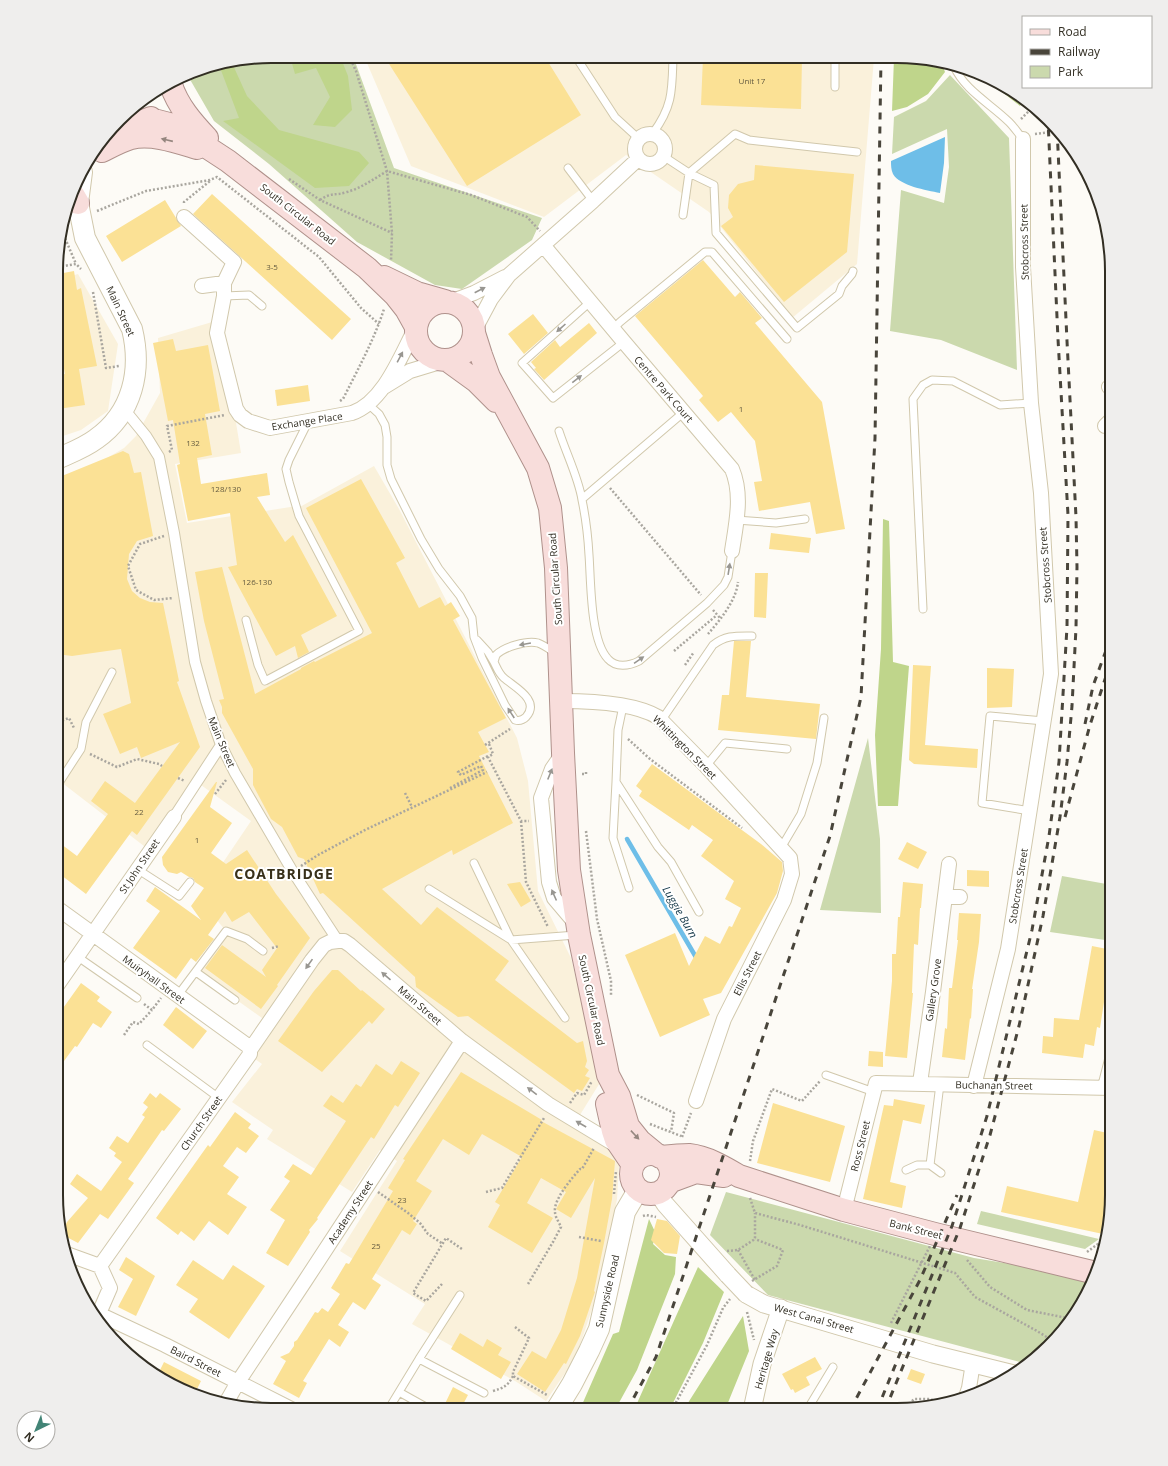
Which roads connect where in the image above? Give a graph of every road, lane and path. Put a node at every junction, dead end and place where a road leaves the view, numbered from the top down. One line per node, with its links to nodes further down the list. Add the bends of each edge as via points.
1 (353, 63): 23 (path)
2 (580, 63): 14 (lane, via 615,117)
3 (673, 63): 13 (lane, via 671,95 663,119)
4 (835, 63): 6 (lane)
5 (957, 72): 11 (lane, via 978,96)
6 (835, 87)
7 (171, 89): 19 (main road, South Circular Road, via 192,122)
8 (169, 90): 10 (main road, via 161,110)
9 (1029, 111): 11 (path)
10 (134, 123): 16 (main road, Main Street, via 116,134); 19 (main road, South Circular Road, via 173,125)
11 (1013, 127): 15 (lane)
12 (1051, 132): 15 (path)
13 (653, 134): 14 (street); 18 (street, via 664,142)
14 (638, 138): 20 (street, via 634,148)
15 (1023, 139): 60 (street, Stobcross Street, via 1023,267)
16 (102, 151): 19 (main road, one-way to 16, via 162,139 146,137 120,142); 21 (main road, Main Street)
17 (857, 152): 24 (lane, via 749,140 735,134)
18 (664, 156): 20 (street, via 657,163 651,164 645,164); 24 (lane)
19 (223, 157): 39 (main road, South Circular Road)
20 (638, 159): 29 (street)
21 (95, 161)
22 (568, 168): 29 (lane)
23 (387, 171): 28 (path, via 347,193 327,195); 33 (path); 34 (path, via 478,198 527,217)
24 (689, 173): 30 (lane); 41 (lane, via 714,185 716,233 797,328 839,294)
25 (289, 179): 28 (path)
26 (210, 180): 31 (path, via 184,202); 32 (path, via 146,191 98,209); 50 (path, via 216,177 319,257 361,308)
27 (78, 194): 32 (main road, Main Street)
28 (320, 200): 33 (path)
29 (593, 201): 34 (street)
30 (682, 215)
31 (184, 216): 45 (street, Exchange Place, via 234,262)
32 (82, 228): 58 (main road, Main Street, via 132,328 136,345)
33 (392, 233): 36 (path)
34 (542, 238): 42 (street); 47 (street, Centre Park Court)
35 (66, 240): 37 (path)
36 (391, 263)
37 (76, 264): 38 (path); 40 (path)
38 (63, 266)
39 (368, 268): 46 (main road, South Circular Road, via 417,293); 51 (main road, South Circular Road, via 395,295)
40 (84, 271)
41 (852, 271)
42 (509, 275): 46 (street, one-way to 42, via 474,293); 53 (street, via 491,299)
43 (92, 284): 58 (path, via 106,368)
44 (202, 286): 45 (street)
45 (224, 289): 48 (lane, via 249,295); 65 (street, Exchange Place, via 217,333 236,409 248,421 270,428)
46 (448, 302): 51 (main road, via 432,304 424,310); 53 (main road, via 467,311)
47 (590, 302): 52 (street, Centre Park Court); 55 (lane, one-way to 55, via 522,363 553,398)
48 (262, 306)
49 (385, 308): 50 (path)
50 (379, 324): 56 (path)
51 (416, 327): 57 (main road, via 419,345 425,353); 59 (street, Exchange Place, one-way to 51)
52 (613, 329): 54 (lane, via 704,252 712,252); 55 (street, Centre Park Court)
53 (475, 331): 57 (main road, via 474,339 466,352); 64 (main road, South Circular Road, via 489,376)
54 (787, 339)
55 (624, 342): 63 (street, Centre Park Court)
56 (363, 360)
57 (445, 360): 59 (street, Exchange Place, via 410,371); 64 (main road, South Circular Road, via 476,381)
58 (136, 364): 62 (main road, Main Street, via 132,391)
59 (383, 388): 61 (street, Exchange Place)
60 (1031, 403): 77 (lane, via 1000,405 953,380 932,380 923,385 913,399); 97 (street, Stobcross Street, via 1041,492 1052,674)
61 (368, 404): 65 (street, Exchange Place, via 352,413); 83 (lane, via 385,425 390,479 421,539 472,618)
62 (124, 409): 67 (main road, via 105,432); 72 (street, Main Street, via 159,457)
63 (684, 412): 68 (lane); 71 (street, Centre Park Court, via 735,475 738,493)
64 (509, 415): 86 (main road, South Circular Road, via 538,468 550,508)
65 (308, 421): 80 (lane, via 286,469 289,482 299,516 359,631 265,681)
66 (559, 431): 69 (lane)
67 (63, 457)
68 (603, 480): 69 (lane); 76 (path)
69 (582, 498): 76 (lane, one-way to 76, via 588,537 594,618 605,656 612,663 621,666 639,661)
70 (805, 519): 71 (lane, via 776,523)
71 (736, 520): 73 (street, Centre Park Court)
72 (174, 533): 75 (street, Main Street); 75 (path, via 140,544 128,566 136,590 154,600)
73 (732, 551): 76 (lane, one-way to 73, via 728,577)
74 (738, 580): 79 (path, via 738,587)
75 (185, 597): 99 (street, Main Street, via 195,662)
76 (708, 603): 78 (path)
77 (923, 609)
78 (717, 615): 79 (path); 85 (path)
79 (721, 619): 81 (path)
80 (246, 620)
81 (707, 636)
82 (752, 636): 96 (lane, via 730,636 721,638 713,644)
83 (474, 637): 87 (lane); 91 (lane)
84 (698, 647): 88 (path)
85 (674, 651)
86 (560, 656): 87 (lane, one-way to 87, via 535,642 512,646 499,652); 92 (main road, South Circular Road)
87 (494, 662): 90 (lane)
88 (682, 670)
89 (112, 672): 102 (lane, via 86,722)
90 (505, 679): 91 (lane); 95 (lane, via 524,693 530,706 527,717)
91 (499, 693): 95 (lane, one-way to 91)
92 (562, 701): 93 (street, Whittington Street); 104 (main road, South Circular Road)
93 (623, 706): 96 (street, Whittington Street, via 651,713); 98 (lane)
94 (824, 718): 124 (lane, via 817,763 801,814)
95 (515, 720): 100 (path, via 510,729)
96 (661, 721): 107 (street, Whittington Street)
97 (1044, 721): 118 (street, Stobcross Street); 118 (lane, via 990,716 982,803)
98 (618, 730): 112 (lane); 123 (path, via 650,759)
99 (221, 744): 119 (street, St John Street); 128 (street, Main Street, via 235,773)
100 (489, 744): 101 (path); 105 (path, via 493,754)
101 (485, 745)
102 (81, 749): 106 (path, via 117,767 137,759); 111 (lane)
103 (787, 749): 107 (lane, via 725,743)
104 (563, 753): 121 (street, South Circular Road, one-way to 104, via 542,798 552,769); 136 (main road, South Circular Road, via 570,870)
105 (489, 756): 114 (path, via 458,772 461,775 481,766 483,770); 120 (path)
106 (162, 766)
107 (706, 766): 124 (street, Whittington Street)
108 (586, 770): 110 (path, via 586,774)
109 (487, 772): 114 (path)
110 (579, 774)
111 (63, 777)
112 (616, 782): 130 (lane, via 613,838); 135 (lane, via 671,862)
113 (222, 783): 116 (path)
114 (446, 790): 117 (path)
115 (405, 793): 117 (path)
116 (215, 794)
117 (412, 807): 128 (path, via 318,855)
118 (1030, 811): 159 (street, Stobcross Street, via 1008,949)
119 (174, 816): 127 (street, St John Street)
120 (521, 821): 121 (path); 138 (path, via 526,882)
121 (544, 822): 136 (street, South Circular Road, one-way to 121, via 554,898 549,882)
122 (585, 825): 146 (path, via 597,919 611,981)
123 (746, 831)
124 (781, 848): 164 (street, Ellis Street, via 790,858 790,885 724,1019)
125 (474, 863): 139 (lane)
126 (949, 864): 132 (street, Gallery Grove)
127 (137, 868): 129 (lane, via 179,896); 137 (street, St John Street)
128 (293, 872): 140 (street, Main Street)
129 (190, 882)
130 (629, 888)
131 (429, 889): 139 (lane)
132 (946, 897): 133 (street); 157 (street, Gallery Grove)
133 (960, 897)
134 (63, 912): 137 (street, Muiryhall Street)
135 (699, 912)
136 (578, 930): 138 (lane); 155 (main road, South Circular Road)
137 (93, 935): 142 (street, St John Street); 145 (street, Muiryhall Street)
138 (552, 937): 139 (lane)
139 (511, 940): 150 (lane)
140 (338, 941): 152 (street, Main Street, one-way to 140, via 350,945); 154 (street, Church Street, one-way to 154, via 324,945)
141 (263, 951): 143 (lane, via 247,939 226,931)
142 (78, 957): 144 (street, St John Street); 147 (lane)
143 (196, 972): 145 (lane); 148 (lane)
144 (63, 977)
145 (178, 995): 154 (street, Muiryhall Street)
146 (611, 996)
147 (137, 998)
148 (235, 1000)
149 (152, 1010): 151 (path, via 139,1024 133,1022)
150 (565, 1018)
151 (124, 1034)
152 (462, 1041): 165 (street, Main Street, one-way to 152); 176 (street, Academy Street)
153 (147, 1045): 163 (lane)
154 (250, 1050): 163 (street, Church Street, via 250,1054)
155 (608, 1075): 165 (path, via 594,1078 584,1095 577,1093); 170 (main road, South Circular Road, one-way to 170, via 619,1096 628,1126); 171 (main road, South Circular Road, via 607,1100 613,1131)
156 (826, 1075): 160 (lane); 173 (path, via 802,1101 772,1089)
157 (920, 1083): 158 (street, Buchanan Street); 160 (street, Buchanan Street)
158 (940, 1084): 159 (street, Buchanan Street); 172 (lane)
159 (974, 1086): 161 (street, Buchanan Street)
160 (875, 1088): 181 (street, Ross Street)
161 (1105, 1088)
162 (632, 1093): 168 (path, via 674,1113)
163 (219, 1098): 195 (street, Church Street)
164 (696, 1102): 168 (path, via 682,1137)
165 (564, 1114): 171 (street, Main Street, one-way to 165)
166 (544, 1118): 178 (path, via 502,1188)
167 (644, 1121): 168 (path)
168 (670, 1132)
169 (597, 1144): 199 (path, via 582,1169 556,1202 554,1211 561,1227)
170 (659, 1156): 171 (main road, Bank Street, via 646,1155 637,1160); 173 (main road, Bank Street, via 697,1156 723,1167); 177 (main road, South Circular Road, via 669,1166 671,1174)
171 (624, 1159): 177 (main road, via 632,1182); 179 (path)
172 (930, 1165): 174 (lane, via 916,1165); 175 (lane)
173 (744, 1170): 177 (main road, Bank Street, via 721,1176 696,1172); 181 (main road, Bank Street)
174 (906, 1170)
175 (941, 1173)
176 (367, 1185): 188 (path, via 408,1212 428,1234); 214 (street, Academy Street)
177 (655, 1188): 190 (main road, Sunnyside Road, via 625,1212); 200 (street, West Canal Street, bridge, via 665,1204)
178 (486, 1192)
179 (614, 1199)
180 (753, 1203): 182 (path)
181 (844, 1210): 186 (main road, Bank Street)
182 (755, 1213): 187 (path); 208 (path, via 955,1274 975,1297)
183 (662, 1218): 184 (path, via 646,1215)
184 (638, 1220)
185 (579, 1237): 190 (path)
186 (952, 1237): 196 (main road, Bank Street); 204 (path, via 970,1264 990,1287 1027,1310)
187 (755, 1239): 192 (path); 197 (path, via 783,1250 777,1266)
188 (443, 1244): 191 (path, via 446,1238); 198 (path, via 413,1293 426,1301)
189 (930, 1246): 206 (path, bridge)
190 (612, 1247): 224 (main road, Sunnyside Road, via 599,1329)
191 (462, 1249)
192 (738, 1250): 193 (path); 197 (path)
193 (725, 1252)
194 (72, 1256): 195 (street)
195 (100, 1266): 203 (street, via 110,1288)
196 (1090, 1272)
197 (755, 1280): 200 (path)
198 (442, 1284)
199 (528, 1284)
200 (742, 1292): 202 (street, West Canal Street, via 764,1304); 225 (path, via 723,1308 707,1345)
201 (460, 1295): 209 (lane)
202 (781, 1308): 210 (street, West Canal Street, via 933,1354); 226 (street, Heritage Way, via 762,1364)
203 (100, 1312)
204 (1065, 1318)
205 (105, 1319): 214 (street, Baird Street)
206 (891, 1323)
207 (515, 1327): 213 (path, via 529,1338)
208 (1048, 1338)
209 (419, 1359): 216 (lane); 217 (lane)
210 (973, 1363): 212 (street, West Canal Street); 215 (street)
211 (833, 1367): 227 (lane)
212 (1006, 1372)
213 (513, 1376): 217 (path, via 509,1384 501,1389); 223 (path)
214 (238, 1382): 218 (street, Academy Street); 220 (street, Baird Street)
215 (968, 1390)
216 (399, 1392): 221 (lane); 222 (lane)
217 (484, 1393)
218 (229, 1398)
219 (932, 1400): 228 (path, via 914,1399)
220 (279, 1403)
221 (392, 1403)
222 (419, 1403)
223 (556, 1403)
224 (560, 1403)
225 (676, 1403)
226 (754, 1403)
227 (811, 1403)
228 (910, 1403)

